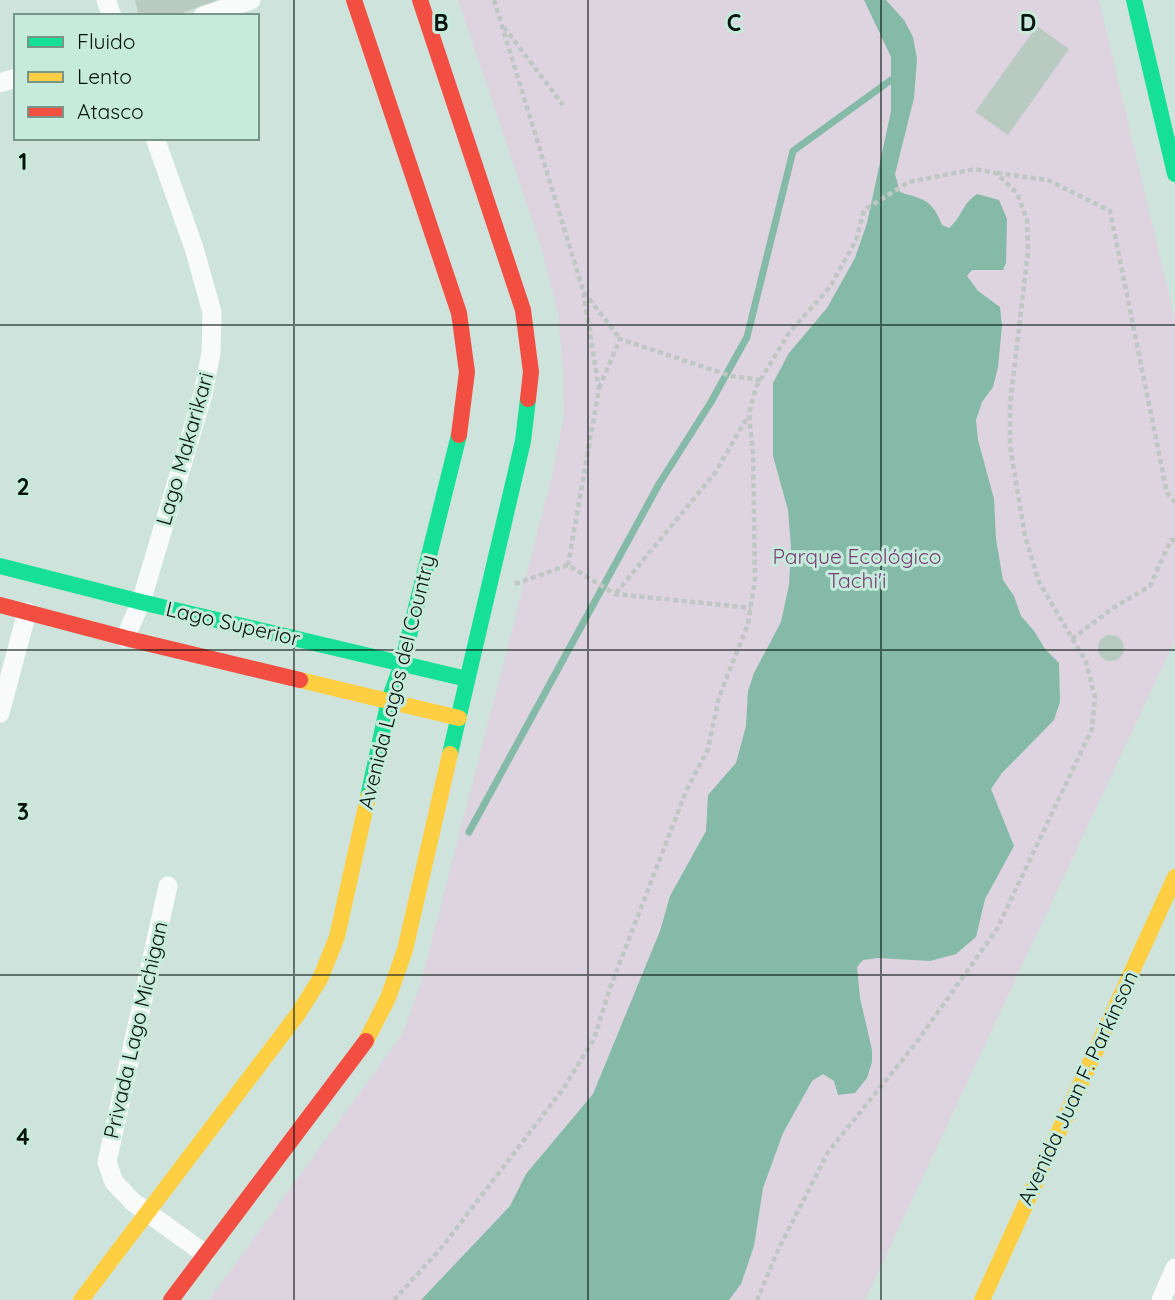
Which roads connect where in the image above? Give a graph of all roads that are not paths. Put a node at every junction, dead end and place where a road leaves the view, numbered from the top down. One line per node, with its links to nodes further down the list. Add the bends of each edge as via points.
1 (251, 0): 5 (street)
2 (354, 0): 13 (street, Avenida Lagos del Country, via 459,313 467,372 459,433)
3 (420, 0): 14 (street, via 523,310 531,373 523,440)
4 (1134, 0): 7 (street)
5 (209, 14)
6 (156, 140): 9 (street, Lago Makarikari, via 212,312 211,353)
7 (1175, 174)
8 (0, 566): 9 (street, Lago Superior)
9 (141, 602): 12 (street, Lago Makarikari); 13 (street, Lago Superior)
10 (0, 605): 11 (street, Lago Superior)
11 (27, 612): 12 (street, Lago Superior); 16 (street)
12 (125, 638): 15 (street, Lago Superior)
13 (402, 664): 14 (street, Lago Superior); 15 (street, Avenida Lagos del Country)
14 (467, 679): 17 (street)
15 (389, 700): 17 (street, Lago Superior); 20 (street, Avenida Lagos del Country, via 337,937 320,979)
16 (0, 713)
17 (459, 718): 21 (street, via 405,950 388,998 363,1047)
18 (1175, 877): 25 (street, Avenida Juan F. Parkinson)
19 (168, 886): 20 (street, Privada Lago Michigan, via 107,1162 114,1182)
20 (148, 1212): 21 (street, Privada Lago Michigan); 23 (street, Avenida Lagos del Country)
21 (205, 1254): 24 (street)
22 (1175, 1268): 26 (street)
23 (81, 1300)
24 (171, 1300)
25 (982, 1300)
26 (1161, 1300)

